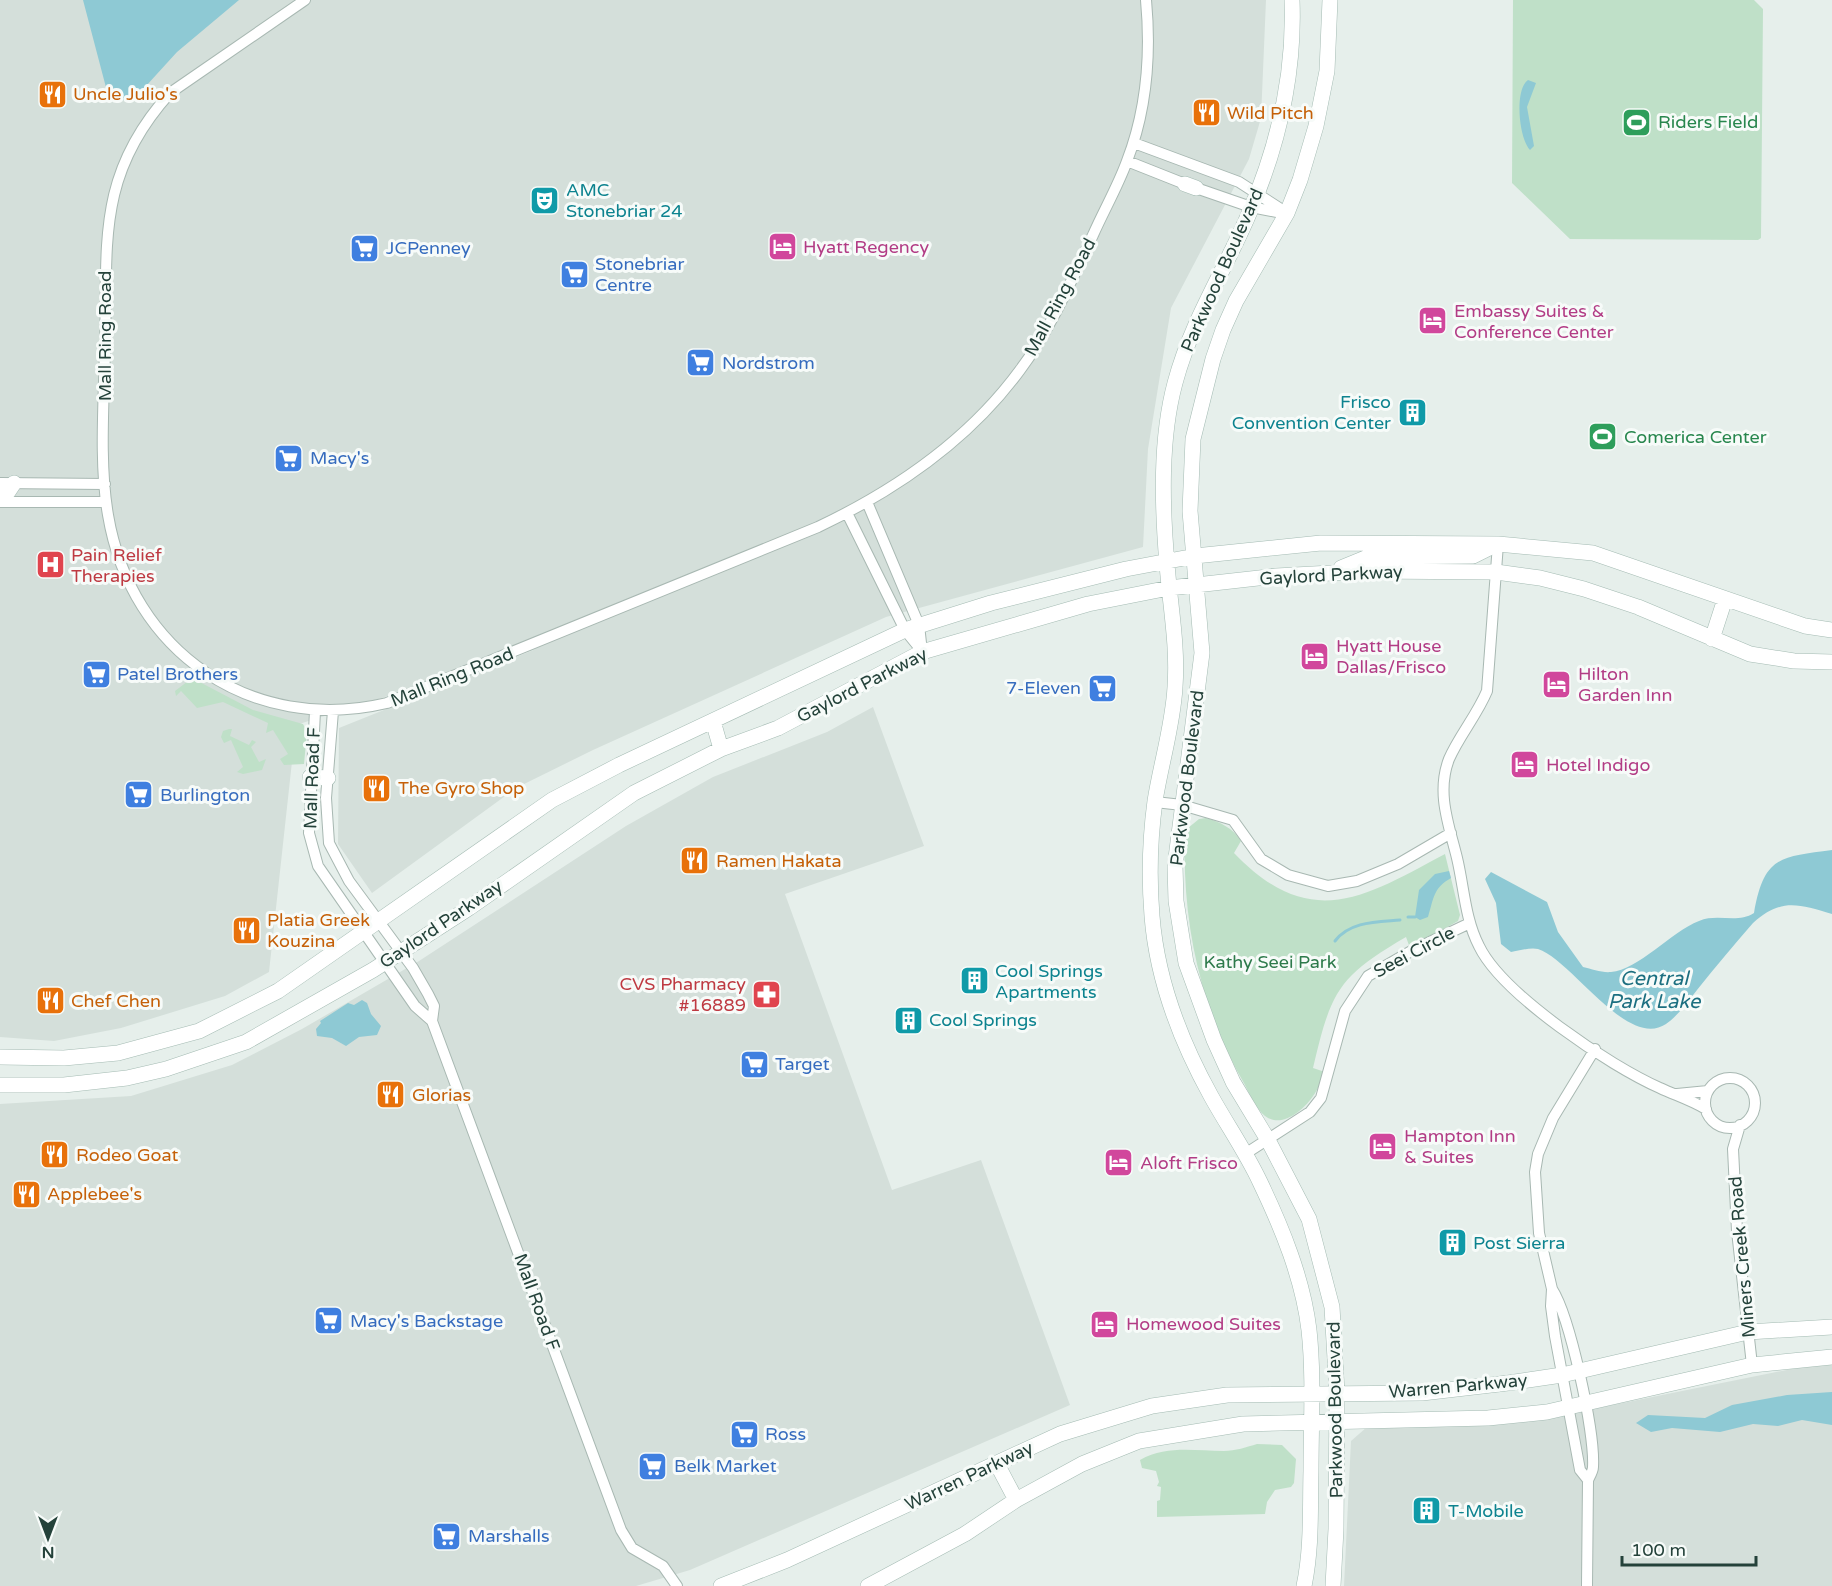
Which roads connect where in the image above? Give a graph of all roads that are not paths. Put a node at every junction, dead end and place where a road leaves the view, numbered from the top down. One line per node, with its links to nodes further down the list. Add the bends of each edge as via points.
1 (305, 0): 10 (street, Mall Ring Road, via 170,93 154,110 121,169 106,229)
2 (1146, 0): 5 (street, Mall Ring Road, via 1147,82)
3 (1292, 0): 7 (main road, Parkwood Boulevard, via 1287,92 1274,147)
4 (1330, 0): 8 (main road, Parkwood Boulevard, via 1327,71 1316,126)
5 (1134, 142): 6 (street, Mall Ring Road); 7 (street, via 1239,182)
6 (1127, 161): 7 (street, via 1190,186); 14 (street, Mall Ring Road, via 1062,301 1018,373 958,438 911,475)
7 (1254, 201): 8 (street); 18 (main road, Parkwood Boulevard, via 1199,312 1174,387 1165,450)
8 (1287, 213): 17 (main road, Parkwood Boulevard, via 1236,301 1213,359 1194,439 1191,511)
9 (7, 483): 10 (street); 11 (main road, via 8,492)
10 (105, 484): 13 (street, Mall Ring Road)
11 (0, 494)
12 (0, 502): 13 (street)
13 (106, 502): 29 (street, Mall Ring Road, via 113,538 132,588 148,615 176,648 218,680 249,696 282,707)
14 (867, 502): 15 (street, Mall Ring Road); 24 (street)
15 (847, 513): 24 (street); 30 (street, Mall Ring Road, via 418,692 371,707)
16 (1498, 544): 17 (main road, Gaylord Parkway, via 1321,543); 19 (street); 20 (main road, via 1473,556 1368,557); 23 (main road, Gaylord Parkway, via 1593,553)
17 (1195, 556): 18 (main road, Gaylord Parkway); 21 (main road, Parkwood Boulevard)
18 (1166, 561): 22 (main road, Parkwood Boulevard); 24 (main road, Gaylord Parkway, via 991,603)
19 (1496, 572): 20 (main road, Gaylord Parkway); 26 (main road, Gaylord Parkway, via 1584,589); 37 (street, via 1487,692 1449,760 1443,802)
20 (1330, 573): 21 (main road, Gaylord Parkway)
21 (1198, 584): 22 (main road, Gaylord Parkway); 36 (main road, Parkwood Boulevard, via 1202,652)
22 (1170, 588): 27 (main road, Gaylord Parkway, via 1088,604); 35 (main road, Parkwood Boulevard, via 1175,690)
23 (1725, 599): 25 (main road, Gaylord Parkway, via 1805,626); 26 (main road)
24 (912, 627): 27 (street); 31 (main road, Gaylord Parkway)
25 (1832, 630)
26 (1712, 639): 28 (main road, Gaylord Parkway, via 1750,654)
27 (922, 652): 32 (main road, Gaylord Parkway, via 778,728)
28 (1832, 662)
29 (315, 711): 30 (street, Mall Ring Road); 33 (street, Mall Road F)
30 (333, 711): 34 (street, Mall Road F)
31 (712, 721): 32 (main road); 38 (main road, Gaylord Parkway, via 552,800)
32 (721, 749): 41 (main road, Gaylord Parkway, via 634,793)
33 (310, 777): 34 (main road); 40 (street, Mall Road F, via 309,833 318,866)
34 (328, 778): 38 (street, Mall Road F, via 329,843 349,881)
35 (1155, 802): 36 (street); 56 (main road, Parkwood Boulevard, via 1152,916 1163,983 1199,1074)
36 (1182, 805): 37 (street, via 1233,820 1261,858 1288,875 1328,886 1357,881 1398,864); 54 (main road, Parkwood Boulevard, via 1175,866 1186,963 1233,1082)
37 (1451, 833): 39 (street)
38 (379, 922): 40 (main road, Gaylord Parkway); 41 (street, Mall Road F)
39 (1470, 923): 45 (street, via 1492,968 1523,999); 54 (street, Seei Circle, via 1368,976 1345,1011 1321,1098 1310,1112)
40 (364, 932): 42 (street, Mall Road F); 44 (main road, Gaylord Parkway, via 241,1012 199,1031)
41 (401, 952): 42 (main road, Gaylord Parkway); 43 (street, Mall Road F, via 434,1006)
42 (385, 962): 43 (street, Mall Road F, via 415,1006); 47 (main road, Gaylord Parkway, via 246,1042)
43 (432, 1021): 73 (street, Mall Road F, via 621,1530 632,1548 663,1566)
44 (153, 1044): 46 (main road, Gaylord Parkway, via 118,1053 64,1058); 47 (main road)
45 (1595, 1050): 50 (street, via 1660,1089); 57 (street, via 1553,1118 1538,1154 1535,1172 1539,1233)
46 (0, 1057)
47 (160, 1071): 48 (main road, Gaylord Parkway, via 64,1085)
48 (0, 1085)
49 (1708, 1091): 50 (street); 51 (street); 52 (street, via 1725,1078 1746,1083 1754,1095 1755,1109)
50 (1677, 1094): 51 (street)
51 (1706, 1108): 53 (street, via 1709,1117)
52 (1740, 1125): 53 (street); 55 (street, Miners Creek Road)
53 (1724, 1127): 55 (street, Miners Creek Road)
54 (1268, 1140): 56 (street, Seei Circle); 65 (main road, Parkwood Boulevard, via 1312,1230 1335,1322)
55 (1733, 1149): 59 (street, Miners Creek Road)
56 (1245, 1154): 64 (main road, Parkwood Boulevard, via 1281,1231 1299,1282 1309,1330)
57 (1552, 1288): 62 (street, via 1562,1303); 63 (street, via 1551,1306)
58 (1832, 1327): 59 (main road, Warren Parkway)
59 (1748, 1332): 61 (street, Miners Creek Road); 62 (main road, Warren Parkway)
60 (1832, 1357): 61 (main road, Warren Parkway)
61 (1752, 1365): 66 (main road, Warren Parkway)
62 (1578, 1371): 63 (main road, Warren Parkway); 66 (street)
63 (1562, 1375): 65 (main road, Warren Parkway, via 1422,1393); 67 (street)
64 (1311, 1393): 65 (main road, Warren Parkway); 69 (main road, Parkwood Boulevard); 70 (main road, Warren Parkway, via 1227,1395 1152,1406 1087,1425)
65 (1337, 1393): 68 (main road, Parkwood Boulevard)
66 (1586, 1404): 67 (main road, Warren Parkway); 71 (street, via 1593,1469)
67 (1569, 1408): 68 (main road, Warren Parkway, via 1488,1418); 71 (street, via 1580,1470)
68 (1337, 1421): 69 (main road, Warren Parkway); 77 (main road, Parkwood Boulevard)
69 (1311, 1422): 72 (main road, Warren Parkway, via 1216,1426 1139,1441 1082,1464); 76 (main road, Parkwood Boulevard, via 1310,1522)
70 (997, 1464): 72 (main road); 74 (main road, Warren Parkway, via 788,1560)
71 (1588, 1480): 78 (street)
72 (1016, 1500): 75 (main road, Warren Parkway, via 965,1534)
73 (677, 1586)
74 (721, 1586)
75 (868, 1586)
76 (1304, 1586)
77 (1333, 1586)
78 (1587, 1586)

